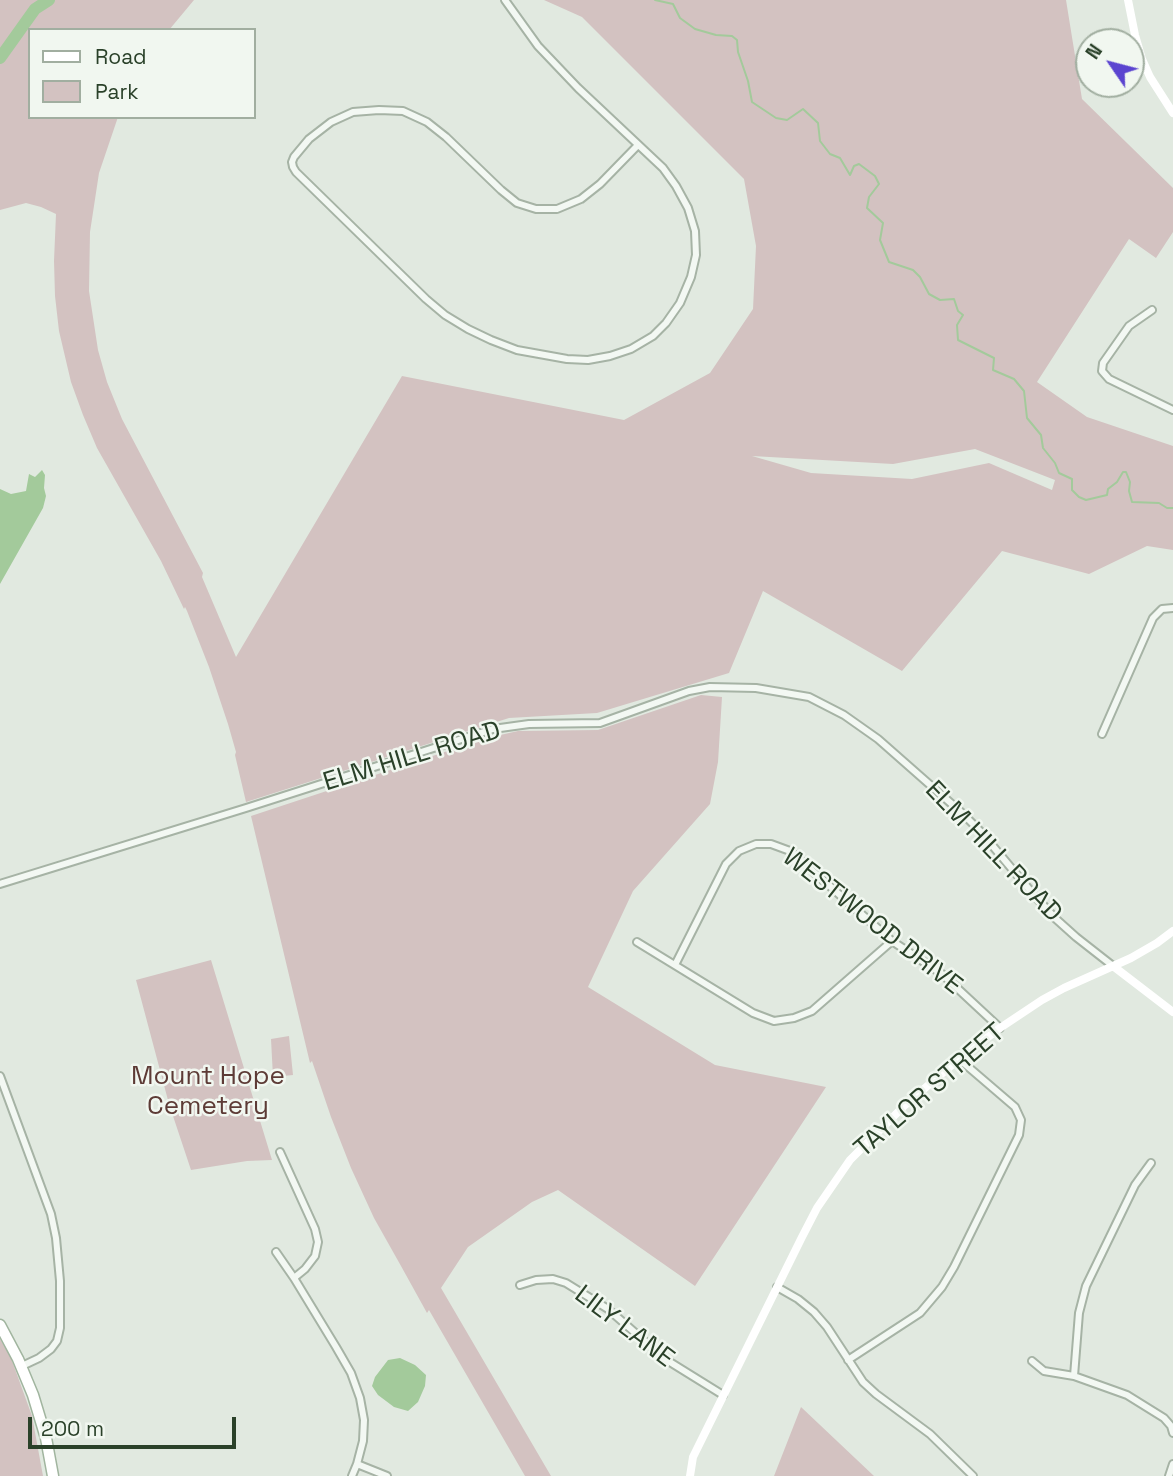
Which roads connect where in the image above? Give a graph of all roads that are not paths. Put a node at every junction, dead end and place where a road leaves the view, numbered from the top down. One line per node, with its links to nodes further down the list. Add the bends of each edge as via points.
1 (505, 0): 4 (street, via 538,46)
2 (1128, 0): 3 (street, via 1142,59)
3 (1173, 113)
4 (638, 145): 4 (street, via 663,168 688,208 695,231 691,277 680,303 653,336 631,349 588,360 517,350 445,315 296,172 292,162 309,139 331,122 353,112 403,111 446,137 517,203 557,209 581,200)
5 (1152, 310): 6 (street, via 1129,326 1102,371)
6 (1173, 410)
7 (1173, 608): 8 (street, via 1162,609 1153,618)
8 (1102, 734)
9 (0, 884): 14 (street, ELM HILL ROAD, via 493,729 600,723 689,691 756,688 809,697 878,739 981,832 1056,919)
10 (1173, 931): 14 (street, TAYLOR STREET)
11 (637, 942): 13 (street)
12 (892, 942): 13 (street, via 812,1011 774,1021); 13 (street, WESTWOOD DRIVE, via 790,851 756,844 739,851 726,864); 16 (street, WESTWOOD DRIVE, via 942,974)
13 (675, 965)
14 (1113, 966): 15 (street, ELM HILL ROAD); 16 (street, TAYLOR STREET, via 1053,994)
15 (1173, 1012)
16 (1000, 1028): 17 (street, TAYLOR STREET)
17 (959, 1059): 24 (street, TAYLOR STREET, via 850,1160 817,1208); 26 (street, via 1015,1107 1021,1120 1019,1135 942,1287 920,1313)
18 (0, 1076): 28 (street, via 57,1238 57,1341)
19 (280, 1153): 22 (street, via 318,1242 315,1256)
20 (1151, 1163): 29 (street, via 1135,1185 1086,1286)
21 (276, 1252): 22 (street)
22 (294, 1278): 32 (street, via 351,1373 360,1398 364,1420)
23 (520, 1285): 30 (street, LILY LANE, via 553,1279 585,1293 665,1360)
24 (777, 1287): 26 (street, via 814,1312); 30 (street, TAYLOR STREET)
25 (0, 1325): 28 (main road)
26 (848, 1360): 38 (street, via 863,1382 930,1434)
27 (1032, 1361): 29 (street, via 1044,1371)
28 (22, 1366): 34 (main road, via 43,1426)
29 (1074, 1376): 31 (street, via 1127,1395 1164,1418)
30 (723, 1395): 37 (street, TAYLOR STREET, via 693,1457)
31 (1173, 1433)
32 (357, 1464): 35 (street); 36 (street)
33 (1173, 1464): 39 (street)
34 (53, 1476)
35 (352, 1476)
36 (387, 1476)
37 (690, 1476)
38 (972, 1476)
39 (1169, 1476)

